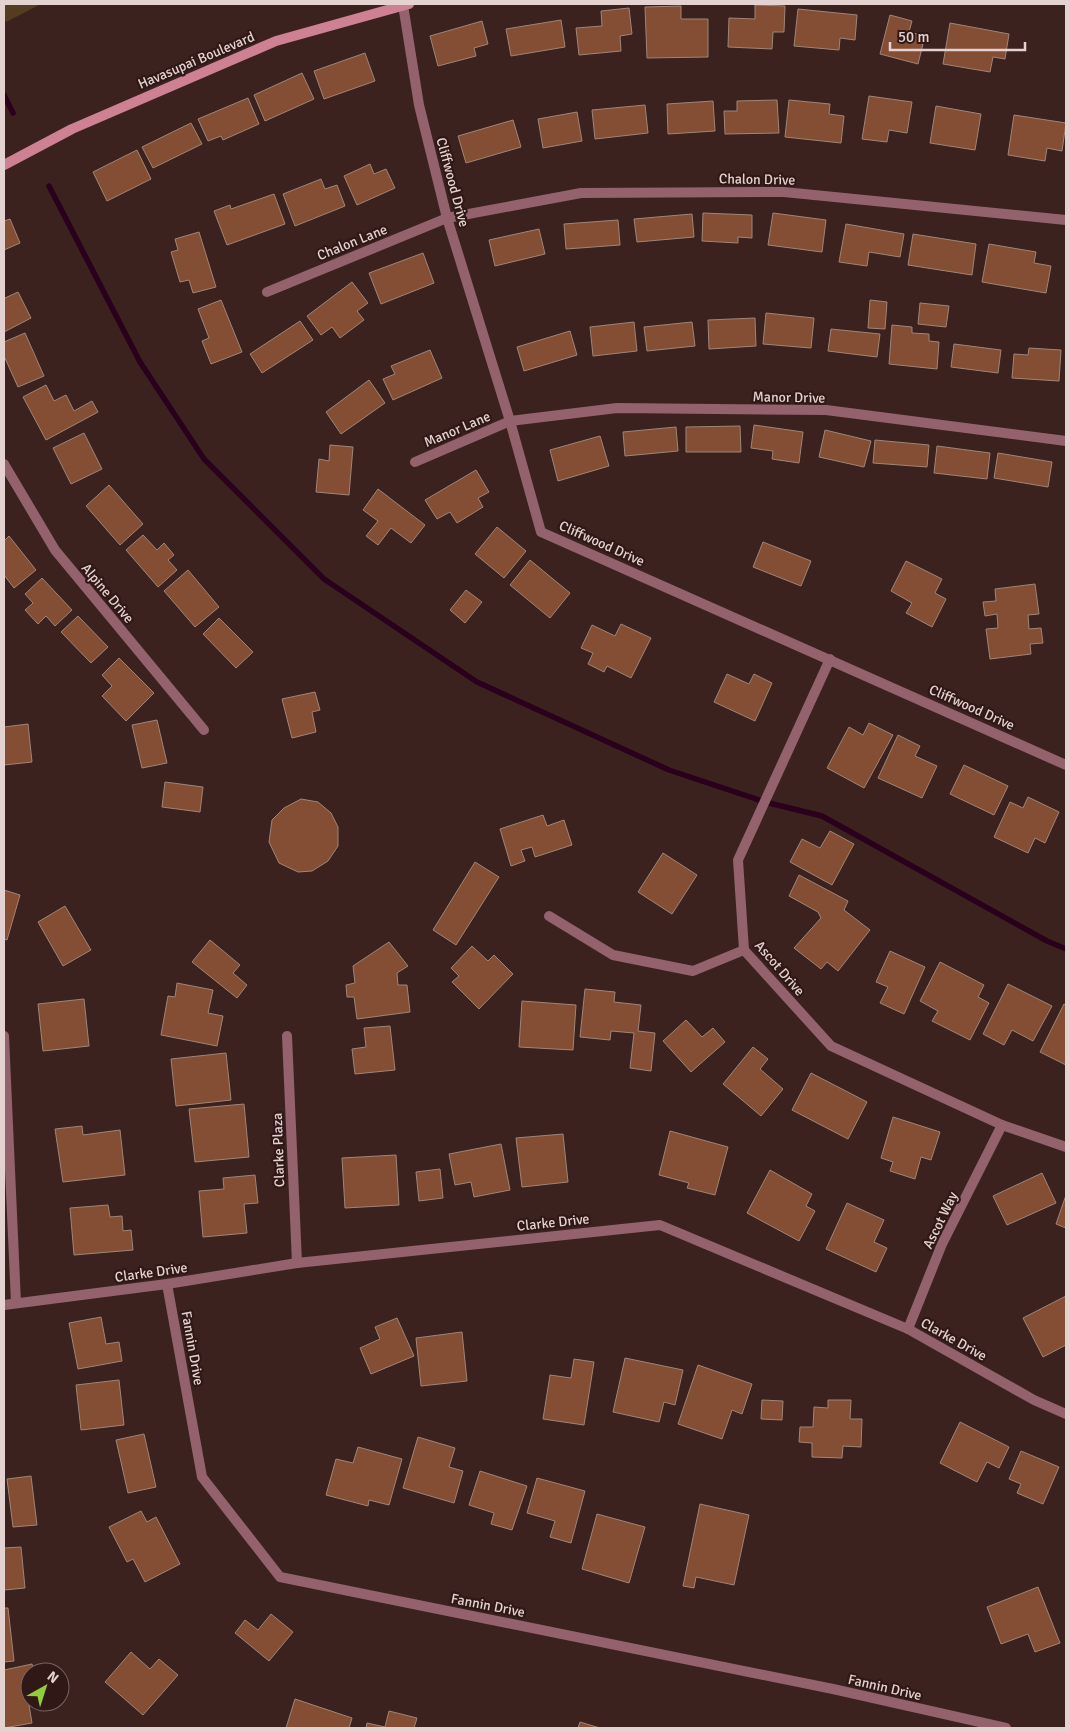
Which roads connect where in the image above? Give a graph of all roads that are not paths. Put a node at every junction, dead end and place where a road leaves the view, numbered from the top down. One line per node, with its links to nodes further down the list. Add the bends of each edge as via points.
1 (406, 4): 2 (street, Havasupai Boulevard, via 276,41 72,129); 3 (street, Cliffwood Drive, via 419,105)
2 (4, 165)
3 (447, 218): 4 (street, Chalon Drive, via 581,192 784,192); 5 (street, Chalon Lane); 6 (street, Cliffwood Drive)
4 (1066, 220)
5 (267, 292)
6 (510, 421): 7 (street, Manor Drive, via 617,408 826,410); 8 (street, Manor Lane); 10 (street, Cliffwood Drive, via 541,532)
7 (1066, 441)
8 (415, 462)
9 (4, 464): 11 (street, Alpine Drive, via 55,550)
10 (830, 659): 12 (street, Cliffwood Drive); 14 (street, Ascot Drive, via 738,860)
11 (204, 730)
12 (1066, 765)
13 (549, 916): 14 (street, via 613,955 693,971)
14 (744, 950): 17 (street, Ascot Drive, via 831,1046)
15 (4, 1036): 21 (street)
16 (287, 1036): 19 (street, Clarke Plaza)
17 (1002, 1125): 18 (street, Ascot Drive); 23 (street, Ascot Way, via 942,1244)
18 (1066, 1147)
19 (296, 1263): 20 (street, Clarke Drive); 23 (street, Clarke Drive, via 660,1225)
20 (167, 1284): 21 (street, Clarke Drive); 25 (street, Fannin Drive, via 202,1477 280,1577 833,1689)
21 (16, 1303): 22 (street, Clarke Drive)
22 (4, 1305)
23 (908, 1329): 24 (street, Clarke Drive, via 1034,1400)
24 (1066, 1414)
25 (1006, 1728)

